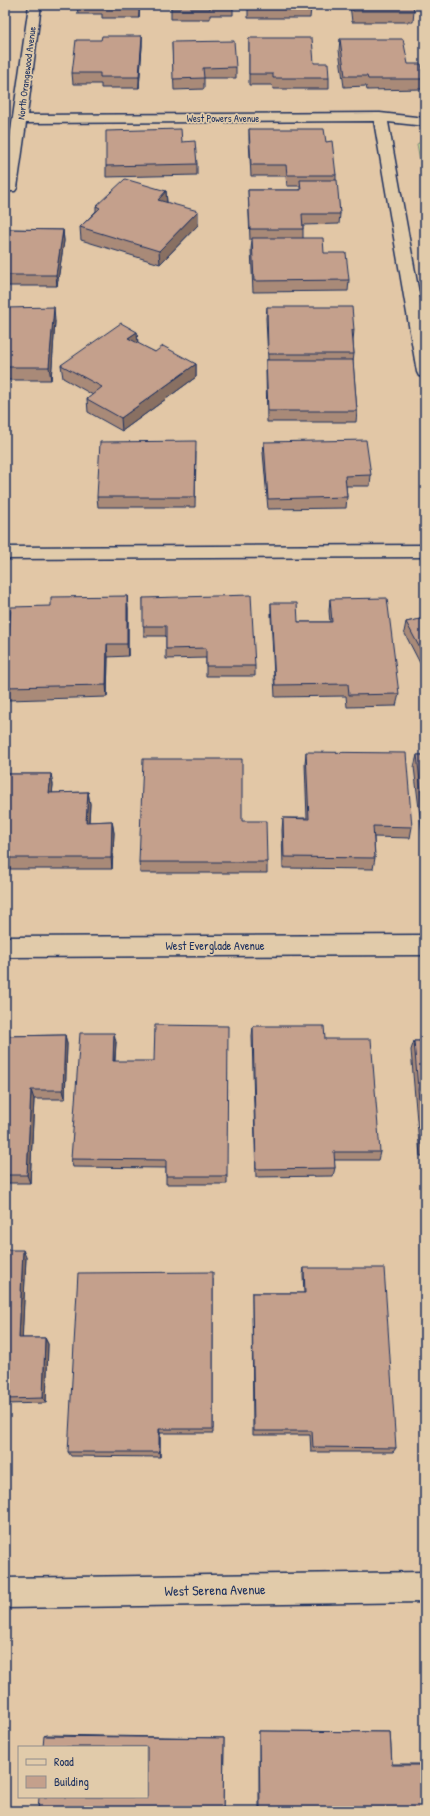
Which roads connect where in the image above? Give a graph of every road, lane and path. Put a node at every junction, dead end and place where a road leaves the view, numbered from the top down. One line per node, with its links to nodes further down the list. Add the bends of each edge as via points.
1 (35, 5): 3 (street, North Orangewood Avenue)
2 (380, 117): 3 (street, West Powers Avenue); 4 (street, West Powers Avenue); 6 (street)
3 (20, 120): 5 (street, North Orangewood Avenue)
4 (425, 122)
5 (10, 188)
6 (425, 372)
7 (425, 551): 8 (street)
8 (5, 554)
9 (425, 945): 10 (street, West Everglade Avenue)
10 (5, 947)
11 (425, 1587): 12 (street, West Serena Avenue)
12 (5, 1593)

